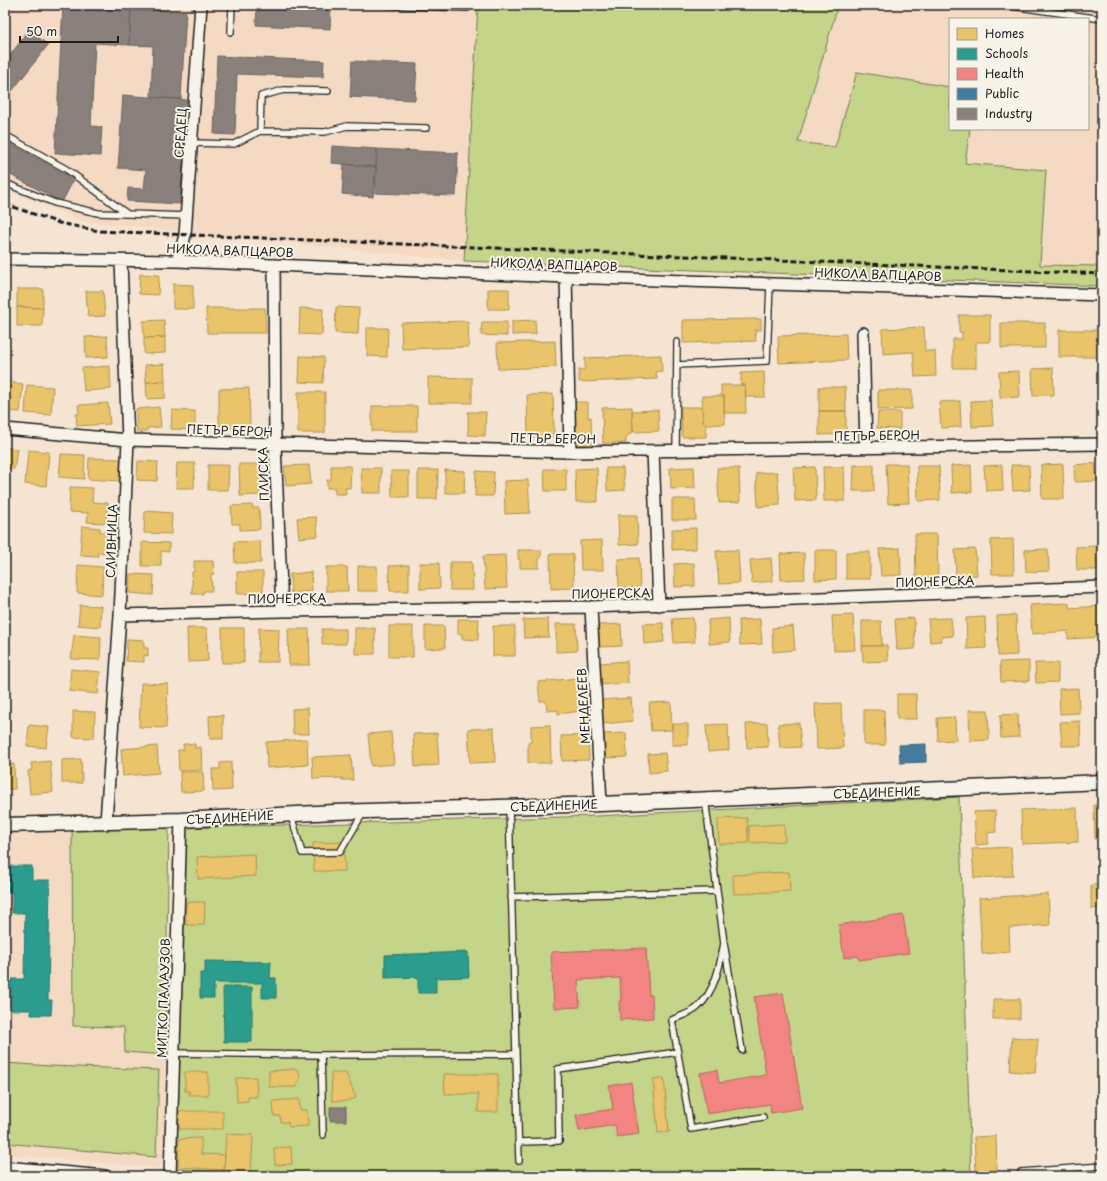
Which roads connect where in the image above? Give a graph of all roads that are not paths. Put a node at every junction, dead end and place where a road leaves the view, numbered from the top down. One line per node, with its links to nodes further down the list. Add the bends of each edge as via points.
1 (202, 5): 14 (street, СРЕДЕЦ)
2 (232, 5): 9 (lane)
3 (387, 5): 5 (lane)
4 (1004, 5): 7 (lane)
5 (467, 8)
6 (1089, 18): 8 (lane)
7 (1089, 18)
8 (1102, 20)
9 (230, 32)
10 (328, 91): 12 (lane, via 284,90 261,96)
11 (426, 128): 12 (lane, via 347,126 325,132)
12 (260, 131): 14 (lane, via 234,144)
13 (5, 135): 16 (lane, via 66,169)
14 (192, 143): 17 (street, СРЕДЕЦ)
15 (5, 183): 16 (lane, via 55,203 98,213)
16 (126, 213): 17 (lane)
17 (187, 216): 20 (street, СРЕДЕЦ, via 185,235)
18 (5, 259): 19 (street, НИКОЛА ВАПЦАРОВ)
19 (121, 261): 20 (street, НИКОЛА ВАПЦАРОВ); 29 (street, СЛИВНИЦА)
20 (177, 261): 21 (street, НИКОЛА ВАПЦАРОВ)
21 (274, 265): 22 (street, НИКОЛА ВАПЦАРОВ); 30 (street, ПЛИСКА)
22 (566, 277): 23 (street, НИКОЛА ВАПЦАРОВ); 35 (street)
23 (770, 284): 24 (street, НИКОЛА ВАПЦАРОВ); 27 (lane, via 767,361)
24 (1102, 295)
25 (863, 333): 32 (street)
26 (677, 342): 27 (lane)
27 (677, 365): 34 (lane)
28 (5, 429): 29 (street, ПЕТЪР БЕРОН)
29 (128, 440): 30 (street, ПЕТЪР БЕРОН); 40 (street, СЛИВНИЦА)
30 (275, 444): 35 (street, ПЕТЪР БЕРОН); 39 (street, ПЛИСКА)
31 (1102, 444): 32 (street, ПЕТЪР БЕРОН)
32 (866, 448): 34 (street, ПЕТЪР БЕРОН)
33 (653, 451): 34 (street, ПЕТЪР БЕРОН); 35 (street, ПЕТЪР БЕРОН); 37 (street)
34 (676, 451)
35 (570, 452)
36 (1102, 587): 37 (street, ПИОНЕРСКА)
37 (659, 605): 38 (street, ПИОНЕРСКА)
38 (591, 607): 39 (street, ПИОНЕРСКА); 43 (street, МЕНДЕЛЕЕВ)
39 (282, 611): 40 (street, ПИОНЕРСКА)
40 (120, 615): 48 (street, СЛИВНИЦА)
41 (1102, 782): 42 (street, СЪЕДИНЕНИЕ)
42 (705, 799): 43 (street, СЪЕДИНЕНИЕ); 50 (lane)
43 (601, 804): 44 (street, СЪЕДИНЕНИЕ)
44 (509, 807): 45 (street, СЪЕДИНЕНИЕ); 51 (lane)
45 (363, 811): 46 (street, СЪЕДИНЕНИЕ); 46 (lane, via 340,852 302,853)
46 (291, 814): 47 (street, СЪЕДИНЕНИЕ)
47 (181, 820): 48 (street, СЪЕДИНЕНИЕ); 55 (street, МИТКО ПАЛАУЗОВ)
48 (106, 822): 49 (street, СЪЕДИНЕНИЕ)
49 (5, 825)
50 (717, 891): 51 (lane); 52 (lane)
51 (511, 897): 56 (lane)
52 (724, 943): 53 (lane); 54 (lane, via 719,970 710,992 697,1008 672,1020)
53 (742, 1050)
54 (678, 1052): 58 (lane, via 691,1129); 60 (lane, via 558,1069 559,1141)
55 (174, 1053): 57 (lane); 66 (street, МИТКО ПАЛАУЗОВ)
56 (515, 1054): 57 (lane); 60 (lane)
57 (321, 1055): 59 (lane)
58 (763, 1117)
59 (323, 1135)
60 (518, 1142): 61 (lane)
61 (519, 1161)
62 (1102, 1166): 64 (lane)
63 (5, 1167): 65 (street)
64 (1022, 1172)
65 (105, 1176)
66 (170, 1176)

